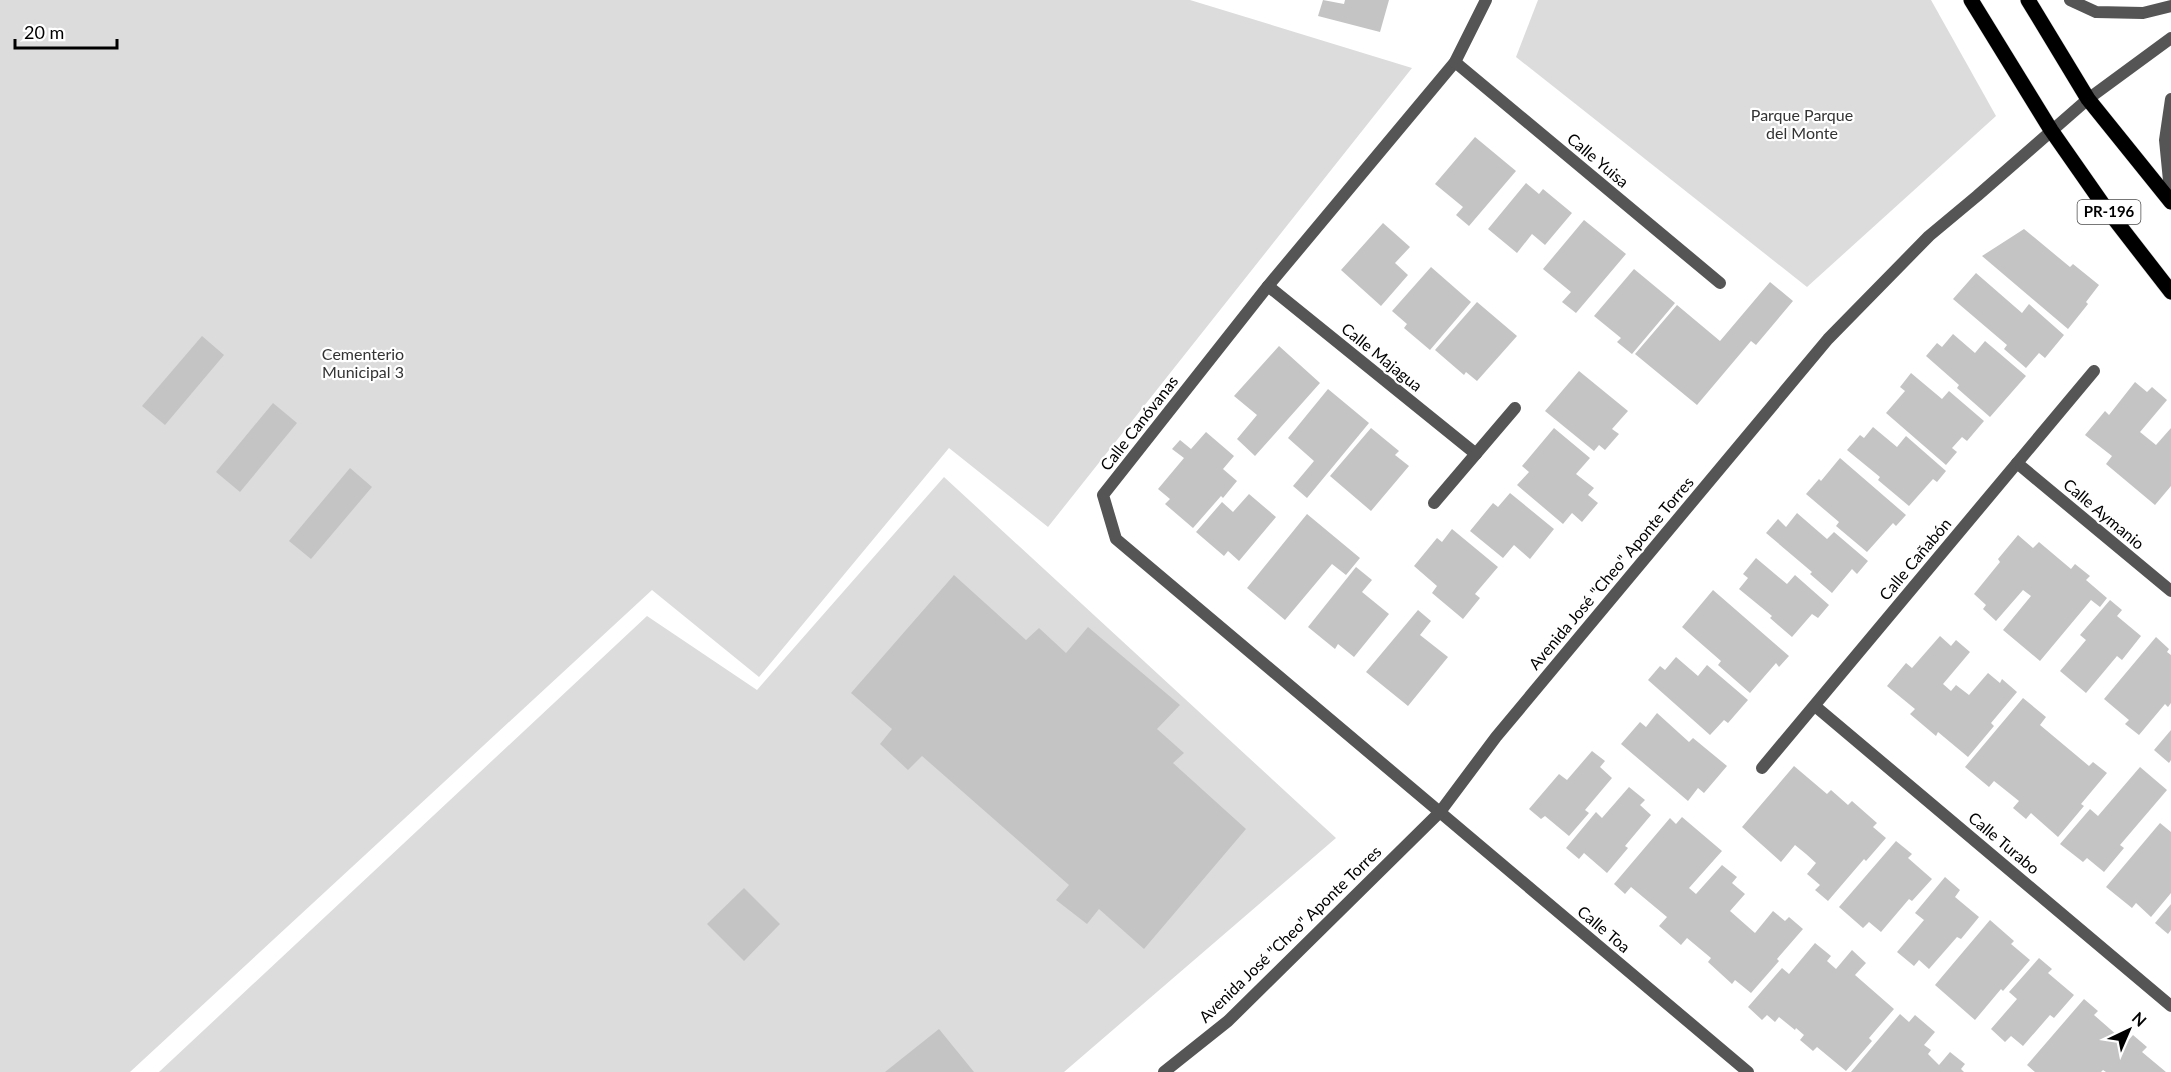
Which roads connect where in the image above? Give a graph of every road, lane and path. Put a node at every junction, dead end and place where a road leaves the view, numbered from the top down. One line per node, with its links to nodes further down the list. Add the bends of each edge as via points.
1 (1486, 0): 7 (street, Calle Canóvanas)
2 (1971, 0): 10 (main road, PR-196)
3 (2028, 0): 8 (main road, PR-196)
4 (2070, 0): 5 (street, via 2096,12 2144,14)
5 (2171, 6)
6 (2171, 38): 8 (street, Avenida José "Cheo" Aponte Torres)
7 (1455, 62): 12 (street, Calle Yuisa); 13 (street, Calle Canóvanas)
8 (2088, 99): 10 (street, Avenida José "Cheo" Aponte Torres); 11 (main road, PR-196)
9 (2171, 99): 11 (street, via 2165,140)
10 (2051, 130): 14 (main road, PR-196); 23 (street, Avenida José "Cheo" Aponte Torres, via 1929,236 1828,339 1496,736)
11 (2171, 201)
12 (1720, 283)
13 (1268, 286): 17 (street, Calle Majagua); 23 (street, Calle Canóvanas, via 1103,495 1116,539)
14 (2171, 292)
15 (2094, 370): 18 (street, Calle Cañabón)
16 (1515, 408): 17 (street)
17 (1476, 454): 19 (street)
18 (2017, 463): 20 (street, Calle Aymanio); 21 (street, Calle Cañabón)
19 (1434, 503)
20 (2171, 591)
21 (1815, 706): 22 (street, Calle Cañabón); 24 (street, Calle Turabo)
22 (1762, 768)
23 (1440, 812): 25 (street, Avenida José "Cheo" Aponte Torres, via 1228,1021); 26 (street, Calle Toa)
24 (2171, 1006)
25 (1164, 1072)
26 (1748, 1072)

